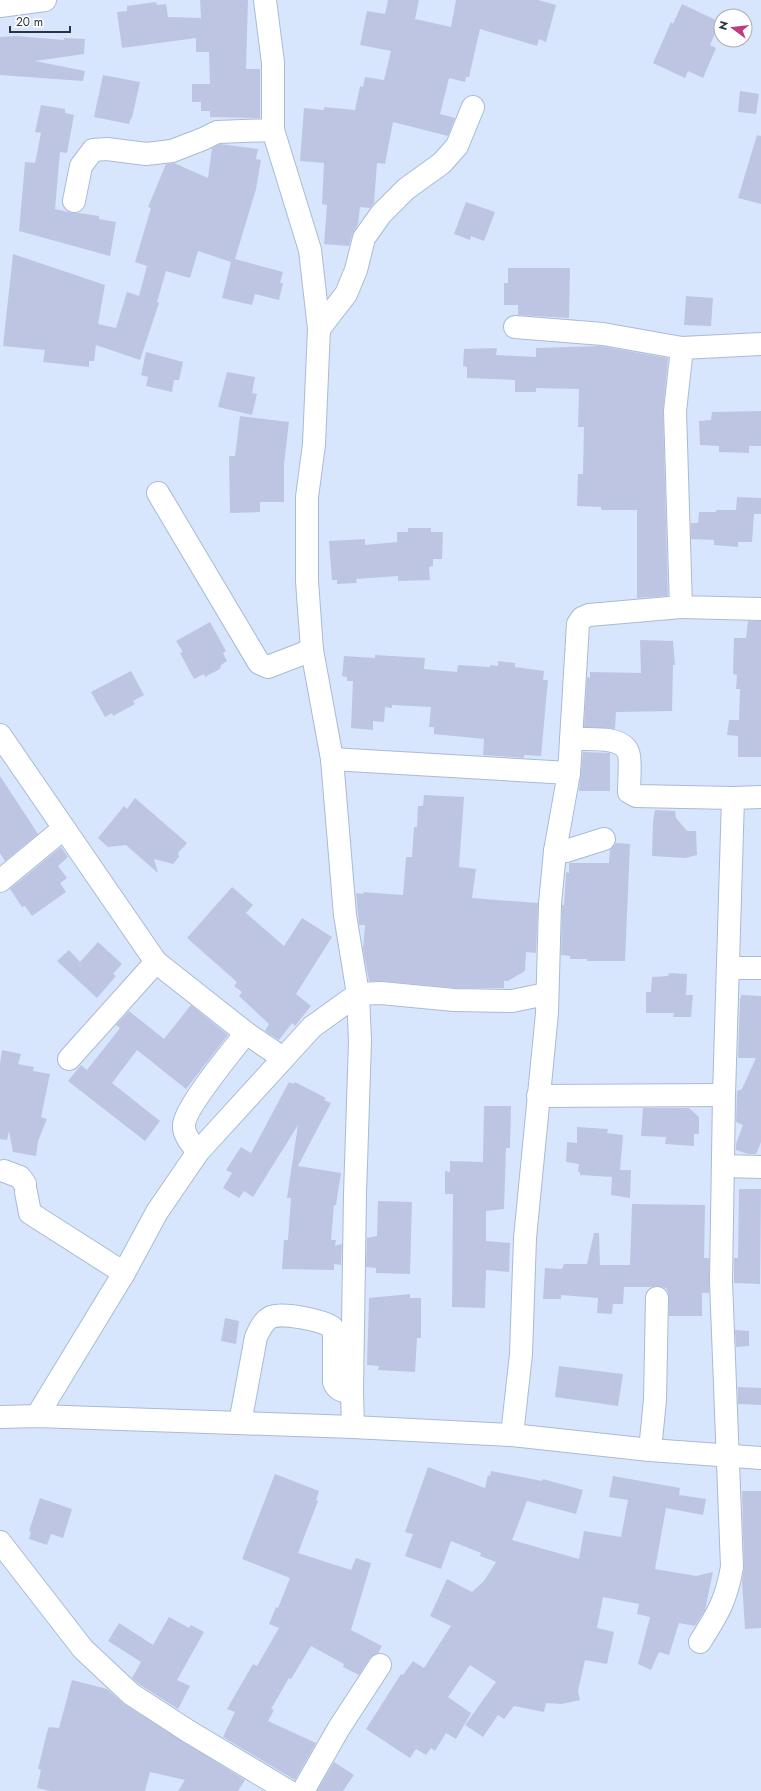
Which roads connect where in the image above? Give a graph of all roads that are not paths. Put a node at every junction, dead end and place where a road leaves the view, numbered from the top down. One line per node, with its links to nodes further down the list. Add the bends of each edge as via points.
1 (45, 0): 3 (street)
2 (265, 0): 5 (street, via 273,63)
3 (0, 6)
4 (473, 107): 8 (street, via 458,146 442,163 406,189 364,238 356,270 346,294)
5 (273, 130): 6 (street, via 217,132 172,151 146,154 107,149 93,150 81,166); 8 (street, via 310,250)
6 (74, 201)
7 (515, 327): 10 (street, via 603,334)
8 (319, 329): 14 (street, via 314,444 307,497 307,581)
9 (761, 344): 10 (street)
10 (682, 348): 12 (street, via 675,411)
11 (158, 493): 14 (street, via 260,663 268,667)
12 (681, 607): 13 (street); 16 (street, via 589,615 582,618 578,624)
13 (761, 609)
14 (312, 650): 17 (street)
15 (0, 735): 21 (street)
16 (571, 739): 18 (street); 20 (street, via 613,740 622,744 628,753 629,792 636,796)
17 (332, 759): 18 (street); 28 (street, via 345,915)
18 (569, 773): 23 (street)
19 (761, 797): 20 (street)
20 (732, 798): 26 (street)
21 (64, 829): 24 (street); 25 (street)
22 (604, 839): 23 (street, via 566,851)
23 (555, 851): 29 (street)
24 (0, 881)
25 (156, 962): 30 (street); 32 (street)
26 (729, 968): 27 (street); 33 (street)
27 (761, 968)
28 (358, 994): 29 (street, via 382,993 454,1000 512,1001); 31 (street, via 312,1027); 41 (street, via 360,1041)
29 (546, 994): 34 (street, via 547,1013)
30 (246, 1033): 31 (street); 35 (street, via 190,1108 184,1125 187,1137)
31 (283, 1058): 35 (street)
32 (69, 1059)
33 (724, 1094): 34 (street); 36 (street)
34 (538, 1096): 46 (street, via 525,1238 521,1354)
35 (198, 1152): 39 (street, via 157,1212)
36 (724, 1166): 37 (street); 48 (street, via 721,1281)
37 (761, 1167)
38 (4, 1171): 39 (street, via 20,1177 30,1213)
39 (124, 1273): 42 (street)
40 (657, 1298): 47 (street, via 655,1400)
41 (352, 1392): 44 (street, via 340,1391 334,1382 332,1327 279,1314 263,1324 256,1337); 45 (street)
42 (37, 1416): 43 (street); 44 (street)
43 (0, 1417)
44 (240, 1423): 45 (street)
45 (353, 1427): 46 (street)
46 (512, 1435): 47 (street)
47 (650, 1450): 48 (street)
48 (727, 1455): 49 (street); 51 (street, via 732,1567 720,1610)
49 (761, 1458)
50 (0, 1542): 53 (street, via 83,1649 131,1694)
51 (700, 1642)
52 (380, 1665): 54 (street, via 339,1728)
53 (288, 1791)
54 (303, 1791)

